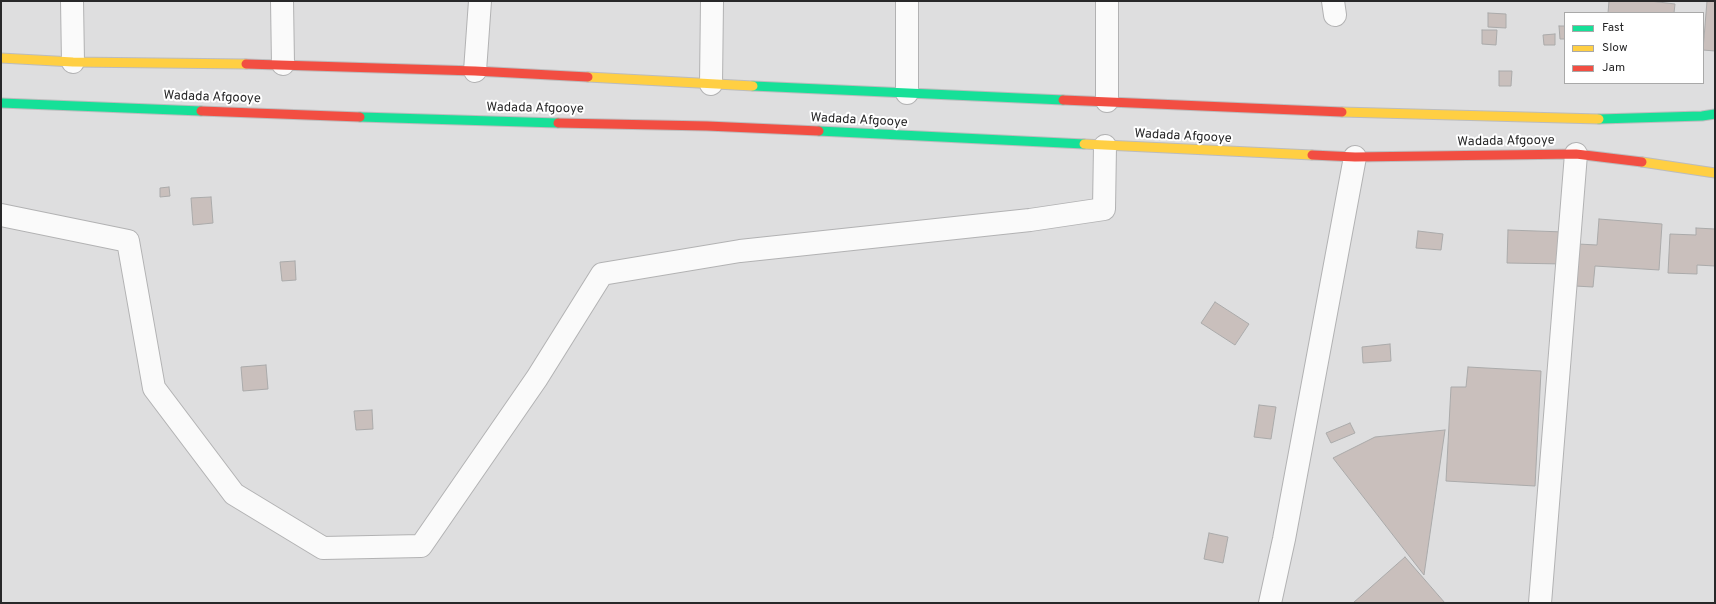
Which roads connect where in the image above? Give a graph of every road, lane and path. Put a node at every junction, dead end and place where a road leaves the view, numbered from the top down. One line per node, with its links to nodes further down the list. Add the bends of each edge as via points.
1 (72, 1): 8 (street)
2 (282, 1): 9 (street)
3 (480, 1): 10 (street)
4 (712, 1): 11 (street)
5 (907, 1): 12 (street)
6 (1107, 1): 14 (street)
7 (1, 58): 8 (highway, Wadada Afgooye)
8 (73, 62): 9 (highway, Wadada Afgooye)
9 (283, 64): 10 (highway, Wadada Afgooye)
10 (475, 71): 11 (highway, Wadada Afgooye)
11 (712, 84): 12 (highway, Wadada Afgooye)
12 (907, 93): 14 (highway, Wadada Afgooye)
13 (1, 102): 16 (highway, Wadada Afgooye, via 465,120 707,126)
14 (1107, 102): 15 (highway, Wadada Afgooye, via 1584,120)
15 (1715, 114)
16 (1105, 146): 18 (highway, Wadada Afgooye); 20 (street, via 1104,209 1030,220 740,251 602,274 537,378 421,546 323,548 234,494 154,388 128,241)
17 (1576, 154): 18 (highway, Wadada Afgooye); 19 (highway, Wadada Afgooye); 22 (street)
18 (1355, 157): 21 (street, via 1286,531)
19 (1715, 174)
20 (1, 215)
21 (1270, 603)
22 (1540, 603)

